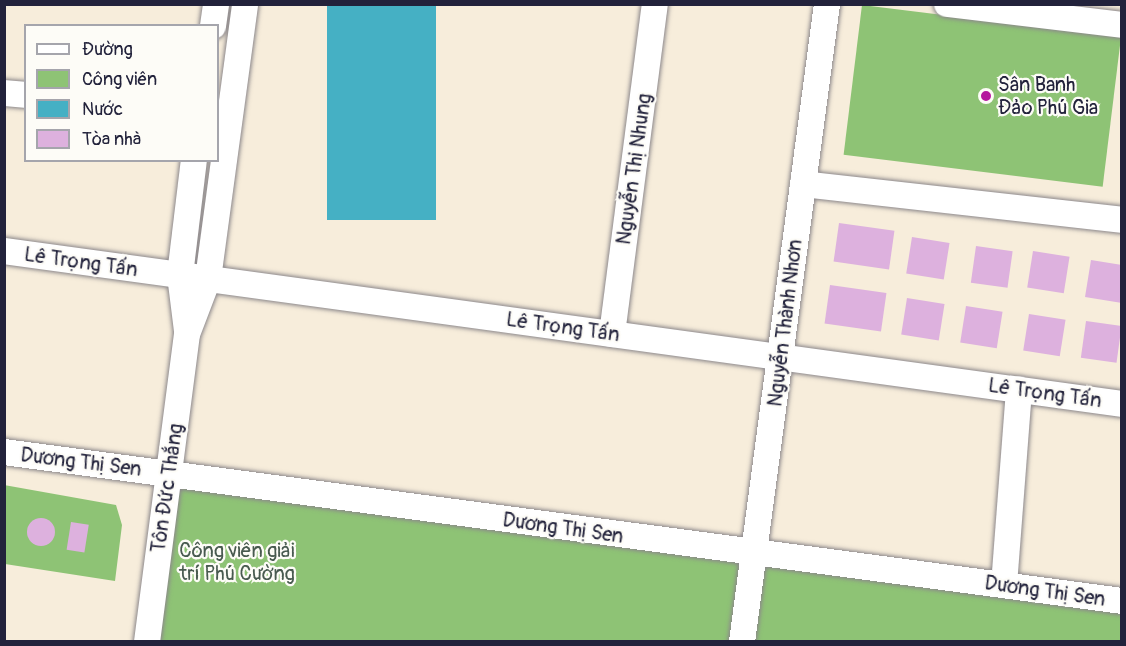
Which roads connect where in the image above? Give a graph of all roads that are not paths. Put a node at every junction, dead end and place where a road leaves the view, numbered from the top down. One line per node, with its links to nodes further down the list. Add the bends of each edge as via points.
1 (216, 4): 6 (street)
2 (245, 4): 15 (street, Tôn Đức Thắng)
3 (656, 4): 17 (street, Nguyễn Thị Nhung)
4 (828, 4): 11 (street, Nguyễn Thành Nhơn)
5 (947, 4): 7 (street)
6 (213, 24)
7 (1122, 25)
8 (4, 93): 9 (street)
9 (24, 95)
10 (194, 162): 14 (street, Tôn Đức Thắng)
11 (803, 184): 12 (street); 18 (street, Nguyễn Thành Nhơn)
12 (1122, 220)
13 (4, 251): 14 (street, Lê Trọng Tấn)
14 (180, 275): 15 (street, Lê Trọng Tấn); 16 (street, Tôn Đức Thắng)
15 (208, 279): 16 (street, Tôn Đức Thắng); 17 (street, Lê Trọng Tấn)
16 (188, 334): 22 (street, Tôn Đức Thắng)
17 (612, 334): 18 (street, Lê Trọng Tấn)
18 (781, 357): 19 (street, Lê Trọng Tấn); 23 (street, Nguyễn Thành Nhơn)
19 (1019, 390): 20 (street, Lê Trọng Tấn); 24 (street)
20 (1122, 404)
21 (4, 452): 22 (street, Dương Thị Sen)
22 (169, 473): 23 (street, Dương Thị Sen); 26 (street, Tôn Đức Thắng)
23 (754, 554): 24 (street, Dương Thị Sen); 27 (street, Nguyễn Thành Nhơn)
24 (1004, 585): 25 (street, Dương Thị Sen)
25 (1122, 601)
26 (147, 642)
27 (742, 642)

